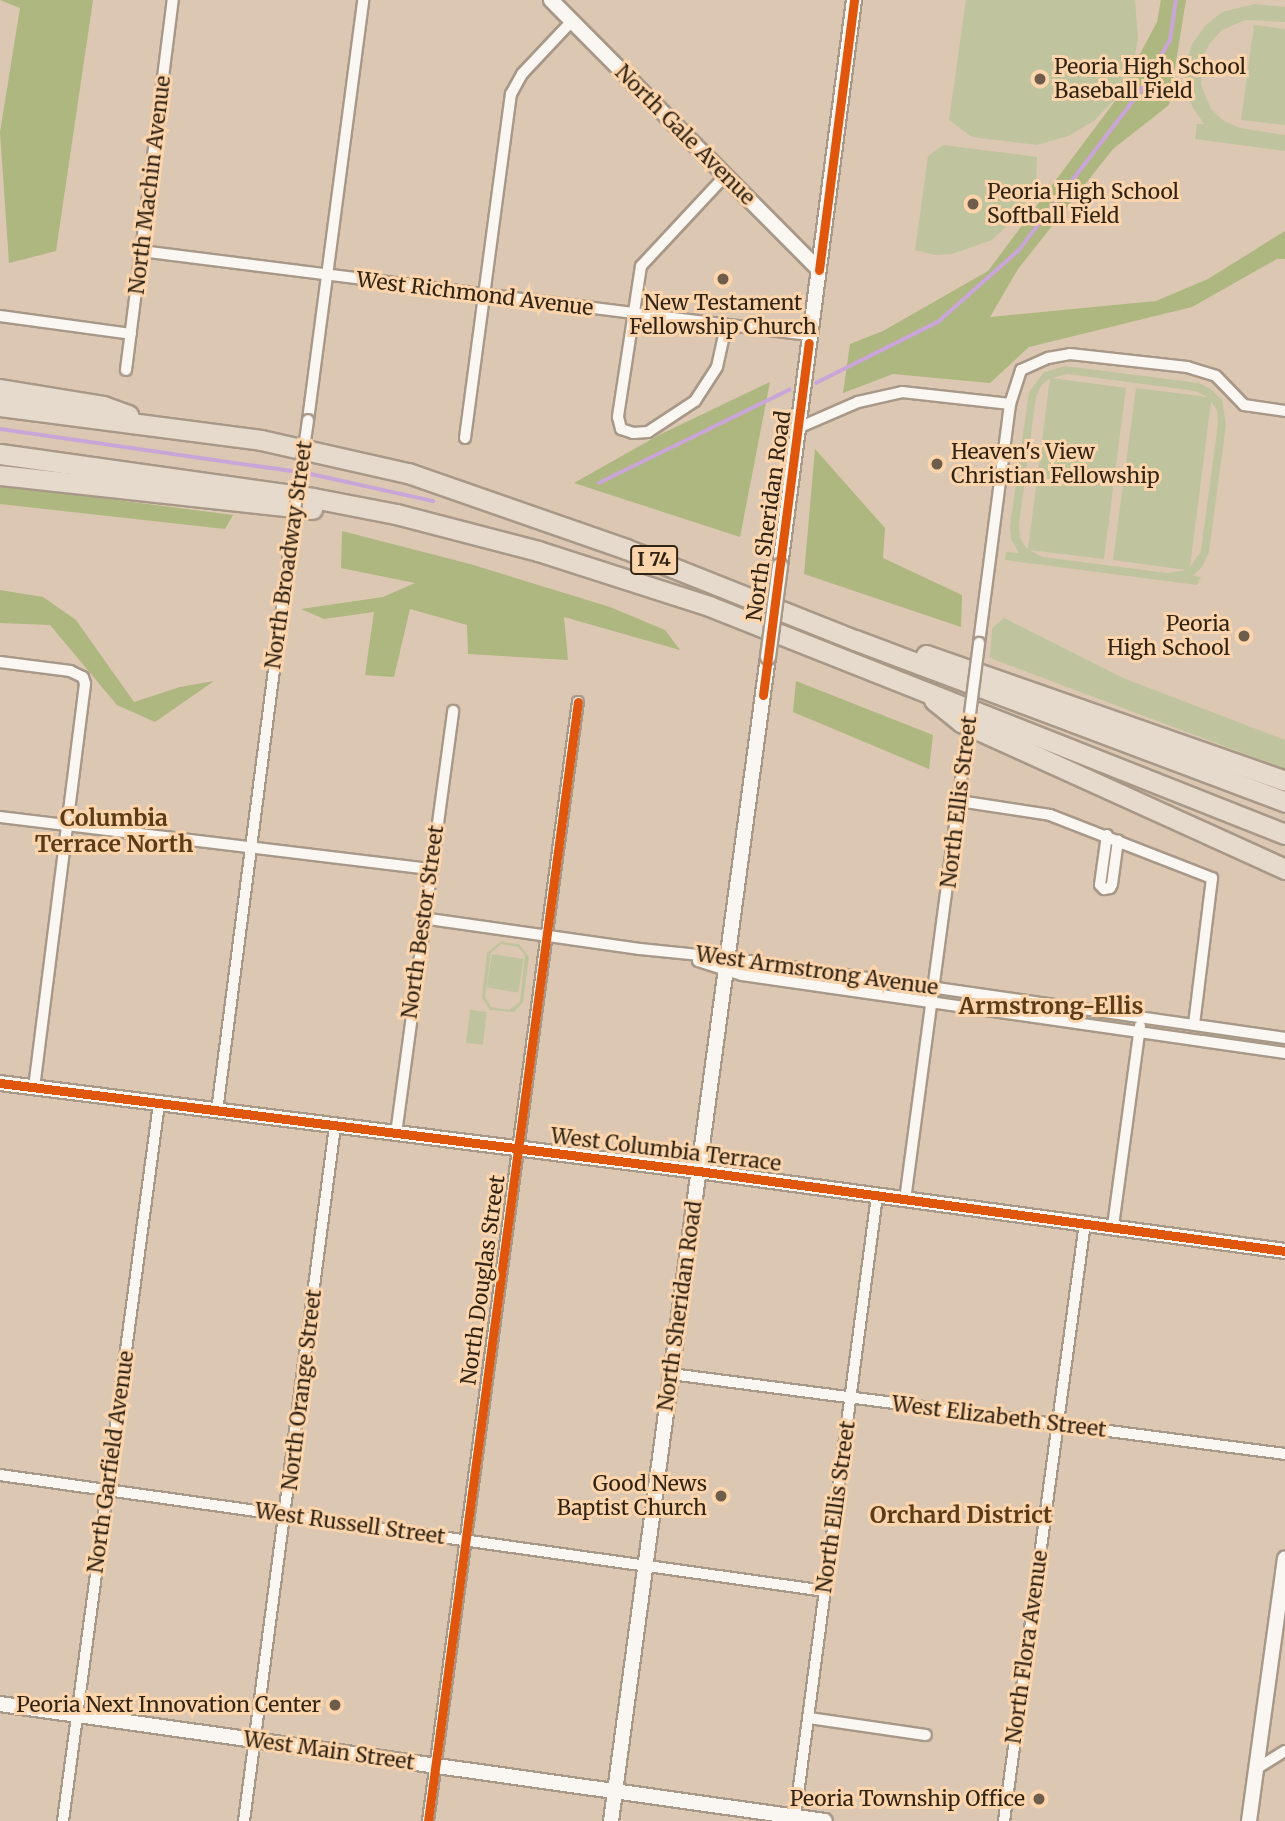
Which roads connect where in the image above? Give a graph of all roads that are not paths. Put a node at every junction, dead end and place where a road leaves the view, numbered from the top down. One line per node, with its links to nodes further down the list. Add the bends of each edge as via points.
1 (173, 0): 7 (street, North Machin Avenue)
2 (363, 0): 9 (street, North Broadway Street)
3 (551, 0): 5 (main road, North Gale Avenue)
4 (854, 0): 8 (main road, North Sheridan Road)
5 (572, 21): 6 (main road, North Gale Avenue); 10 (street, via 522,74 510,94)
6 (725, 176): 8 (main road, North Gale Avenue); 11 (street, via 643,261)
7 (141, 251): 9 (street, West Richmond Avenue); 14 (street, North Machin Avenue)
8 (819, 270): 15 (main road, North Sheridan Road)
9 (327, 275): 10 (street, West Richmond Avenue); 40 (street, North Broadway Street, bridge)
10 (484, 295): 11 (street, West Richmond Avenue); 23 (street)
11 (632, 314): 13 (street, West Richmond Avenue); 13 (street, via 618,419 623,431 648,432 695,401 720,362)
12 (0, 316): 14 (street)
13 (726, 326): 15 (street, West Richmond Avenue)
14 (131, 334): 16 (street, North Machin Avenue)
15 (809, 335): 22 (main road, North Sheridan Road)
16 (126, 370)
17 (0, 389): 21 (highway, via 103,406)
18 (1010, 404): 20 (street, via 1021,370 1048,358 1079,354 1203,370 1216,376 1239,402); 22 (street, via 918,391 894,393 858,402); 33 (street, North Ellis Street, bridge)
19 (0, 406): 21 (highway, I 74)
20 (1285, 411)
21 (155, 426): 27 (highway, I 74, via 261,440 408,474 626,550)
22 (798, 428): 45 (main road, North Sheridan Road, bridge)
23 (465, 438)
24 (0, 454): 26 (highway, I 74)
25 (0, 475): 26 (highway, via 285,507)
26 (396, 514): 29 (highway, I 74, via 681,595)
27 (855, 640): 32 (highway, via 942,659); 34 (highway, I 74)
28 (0, 662): 36 (street, via 83,677)
29 (923, 690): 37 (highway, I 74); 42 (highway, via 961,722)
30 (578, 702): 44 (street, North Douglas Street)
31 (453, 711): 41 (street, North Bestor Street)
32 (1285, 781)
33 (959, 801): 38 (street, via 1040,813); 46 (street, North Ellis Street)
34 (1285, 802)
35 (0, 817): 36 (street)
36 (68, 826): 40 (street); 54 (street)
37 (1285, 834)
38 (1107, 835): 39 (street); 39 (street, via 1100,885 1104,888 1112,884)
39 (1118, 840): 49 (street, via 1212,878)
40 (252, 848): 41 (street); 56 (street, North Broadway Street)
41 (429, 869): 43 (street, North Bestor Street)
42 (1285, 869)
43 (422, 918): 44 (street, West Armstrong Avenue); 58 (street, North Bestor Street)
44 (546, 936): 45 (street, West Armstrong Avenue); 59 (street, North Douglas Street)
45 (728, 964): 46 (street, West Armstrong Avenue); 47 (street, West Armstrong Avenue, via 742,975); 60 (main road, North Sheridan Road)
46 (934, 988): 47 (street, North Ellis Street); 48 (street, West Armstrong Avenue)
47 (932, 1003): 50 (street, West Armstrong Avenue); 62 (street, North Ellis Street)
48 (1141, 1017): 49 (street, West Armstrong Avenue); 50 (street)
49 (1194, 1024): 51 (street, West Armstrong Avenue)
50 (1139, 1032): 52 (street, West Armstrong Avenue); 64 (street)
51 (1285, 1038)
52 (1285, 1053)
53 (0, 1083): 54 (main road, West Columbia Terrace)
54 (34, 1087): 55 (main road, West Columbia Terrace)
55 (159, 1103): 56 (main road, West Columbia Terrace); 71 (street, North Garfield Avenue)
56 (217, 1111): 57 (main road, West Columbia Terrace)
57 (335, 1126): 58 (main road, West Columbia Terrace); 72 (street, North Orange Street)
58 (396, 1133): 59 (main road, West Columbia Terrace)
59 (518, 1149): 60 (main road, West Columbia Terrace); 73 (street, North Douglas Street)
60 (698, 1171): 61 (main road, West Columbia Terrace); 66 (main road, North Sheridan Road)
61 (877, 1196): 62 (main road, West Columbia Terrace); 67 (street, North Ellis Street)
62 (905, 1200): 63 (main road, West Columbia Terrace)
63 (1085, 1223): 64 (main road, West Columbia Terrace); 68 (street, North Flora Avenue)
64 (1113, 1226): 65 (main road, West Columbia Terrace)
65 (1285, 1251)
66 (671, 1374): 67 (street, West Elizabeth Street); 75 (main road, North Sheridan Road)
67 (851, 1398): 68 (street, West Elizabeth Street); 76 (street, North Ellis Street)
68 (1057, 1425): 69 (street, West Elizabeth Street); 92 (street, North Flora Avenue)
69 (1285, 1454)
70 (0, 1475): 71 (street, West Russell Street)
71 (107, 1490): 72 (street, West Russell Street); 78 (street, North Garfield Avenue)
72 (286, 1516): 73 (street, West Russell Street); 81 (street, North Orange Street)
73 (466, 1541): 75 (street, West Russell Street); 83 (street, North Douglas Street)
74 (1285, 1558): 84 (main road)
75 (645, 1566): 76 (street, West Russell Street); 85 (main road, North Sheridan Road)
76 (825, 1591): 79 (street, North Ellis Street)
77 (0, 1704): 78 (main road, West Main Street)
78 (78, 1715): 81 (main road, West Main Street); 87 (street, North Garfield Avenue)
79 (809, 1718): 80 (street); 86 (street, North Ellis Street)
80 (926, 1735)
81 (255, 1740): 83 (main road, West Main Street); 88 (street, North Orange Street)
82 (1285, 1751): 84 (street)
83 (435, 1766): 85 (main road, West Main Street); 89 (street, North Douglas Street)
84 (1256, 1769): 93 (main road)
85 (616, 1792): 86 (main road, West Main Street); 90 (main road, North Sheridan Road)
86 (795, 1817): 91 (main road, West Main Street)
87 (63, 1821)
88 (244, 1821)
89 (428, 1821)
90 (611, 1821)
91 (825, 1821)
92 (1004, 1821)
93 (1250, 1821)

